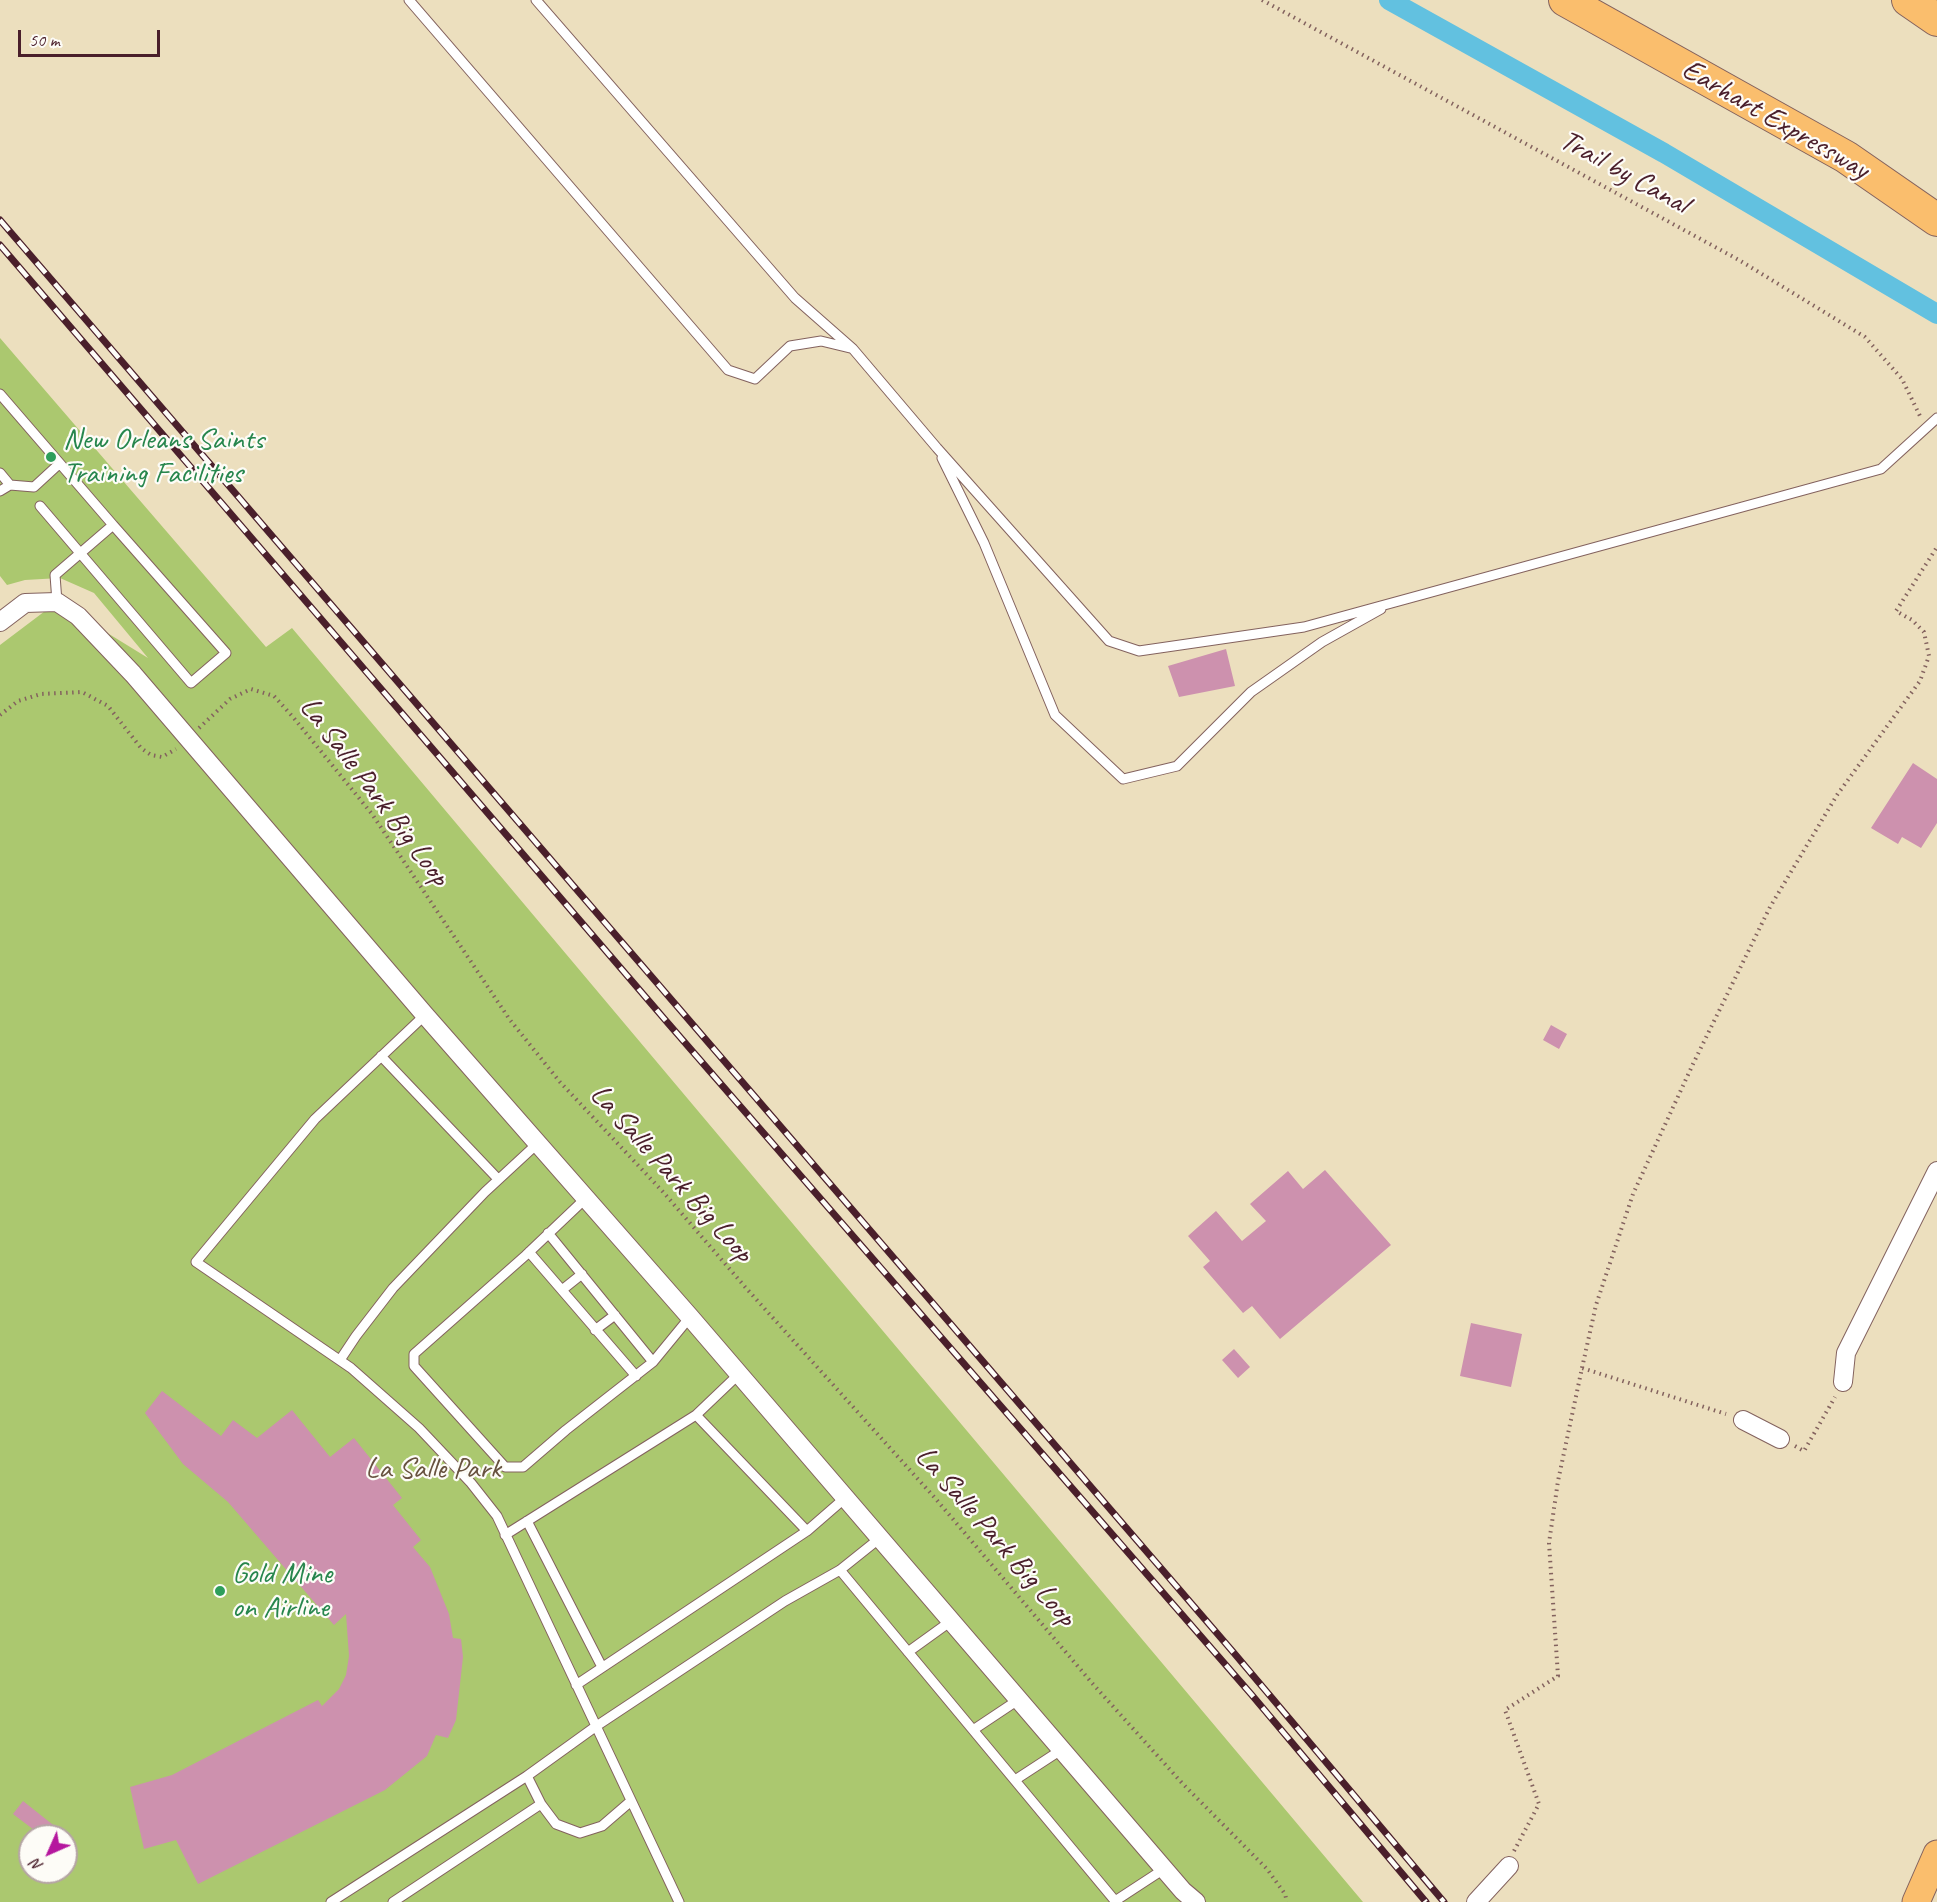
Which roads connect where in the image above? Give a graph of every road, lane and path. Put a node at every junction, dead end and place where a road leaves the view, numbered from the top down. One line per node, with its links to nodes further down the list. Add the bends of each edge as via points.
1 (409, 0): 8 (lane, via 728,370 755,379 790,346 821,341)
2 (536, 0): 8 (lane, via 795,298)
3 (1262, 0): 11 (path, Trail by Canal, via 1739,260 1865,337 1902,379)
4 (1565, 0): 7 (highway, Earhart Expressway, via 1846,157)
5 (1908, 0): 6 (highway)
6 (1937, 20)
7 (1937, 220)
8 (853, 349): 12 (lane)
9 (0, 394): 13 (lane)
10 (1937, 418): 11 (lane)
11 (1926, 428): 22 (lane, via 1881,469)
12 (937, 448): 22 (lane, via 1109,641 1139,651 1304,627); 22 (lane, via 984,543 1055,715 1124,779 1177,766 1251,692 1322,642)
13 (59, 464): 15 (lane, via 34,486); 18 (lane)
14 (0, 473): 15 (lane)
15 (9, 485): 16 (lane)
16 (0, 491)
17 (40, 506): 20 (lane)
18 (113, 525): 20 (lane); 20 (lane, via 226,653 191,683)
19 (1937, 547): 41 (path, via 1896,611 1924,632 1929,656 1920,681 1837,795 1770,907 1633,1194 1596,1305)
20 (80, 553): 21 (lane, via 55,575)
21 (57, 602): 23 (street, via 26,603); 25 (street, via 78,616)
22 (1393, 602)
23 (0, 622)
24 (0, 716): 25 (path, La Salle Park Big Loop, via 18,701 41,694 82,692 108,706 141,748 152,755 162,757)
25 (188, 738): 26 (street); 74 (path, La Salle Park Big Loop, via 230,699 250,689 274,696 372,814 510,1020 560,1082 935,1498 1159,1758 1267,1869)
26 (425, 1015): 27 (lane); 28 (street)
27 (381, 1056): 30 (lane); 39 (lane, via 315,1119 196,1262)
28 (538, 1143): 30 (lane); 31 (street)
29 (1937, 1171): 44 (street, via 1845,1353)
30 (498, 1179): 39 (lane, via 393,1288)
31 (586, 1198): 32 (lane); 37 (street)
32 (548, 1233): 33 (lane); 34 (lane)
33 (529, 1252): 35 (lane); 43 (lane, via 414,1354 414,1366 505,1467 523,1467)
34 (582, 1274): 35 (lane); 36 (lane)
35 (562, 1290): 38 (lane)
36 (615, 1315): 38 (lane); 40 (lane)
37 (690, 1317): 40 (lane); 42 (street)
38 (596, 1330): 43 (lane)
39 (340, 1360): 51 (lane, via 419,1428 471,1483 497,1516)
40 (653, 1362): 43 (lane)
41 (1582, 1368): 46 (path); 67 (path, via 1549,1543 1558,1676 1505,1710 1539,1804)
42 (739, 1374): 45 (lane); 48 (street)
43 (636, 1376)
44 (1843, 1382): 47 (path, via 1804,1451)
45 (696, 1415): 49 (lane); 50 (lane)
46 (1743, 1420): 47 (street)
47 (1780, 1440)
48 (845, 1498): 50 (lane); 52 (street)
49 (527, 1521): 51 (lane); 56 (lane)
50 (807, 1531): 56 (lane)
51 (505, 1535): 57 (lane)
52 (880, 1538): 53 (lane); 54 (street)
53 (840, 1570): 55 (lane); 59 (lane, via 785,1601)
54 (951, 1621): 55 (lane); 58 (street)
55 (908, 1652): 60 (lane)
56 (602, 1667): 57 (lane)
57 (576, 1684): 59 (lane)
58 (1018, 1700): 60 (lane); 61 (street)
59 (596, 1727): 62 (lane); 64 (lane)
60 (973, 1730): 63 (lane)
61 (1061, 1750): 63 (lane); 68 (street)
62 (527, 1776): 65 (lane); 70 (lane)
63 (1015, 1780): 69 (lane)
64 (631, 1801): 65 (lane, via 602,1826 580,1833 556,1824); 72 (lane)
65 (541, 1804): 71 (lane)
66 (1937, 1854): 76 (main road)
67 (1509, 1866): 75 (street)
68 (1164, 1869): 69 (lane); 73 (street)
69 (1116, 1901)
70 (331, 1902)
71 (393, 1902)
72 (679, 1902)
73 (1196, 1902)
74 (1287, 1902)
75 (1476, 1902)
76 (1916, 1902)

